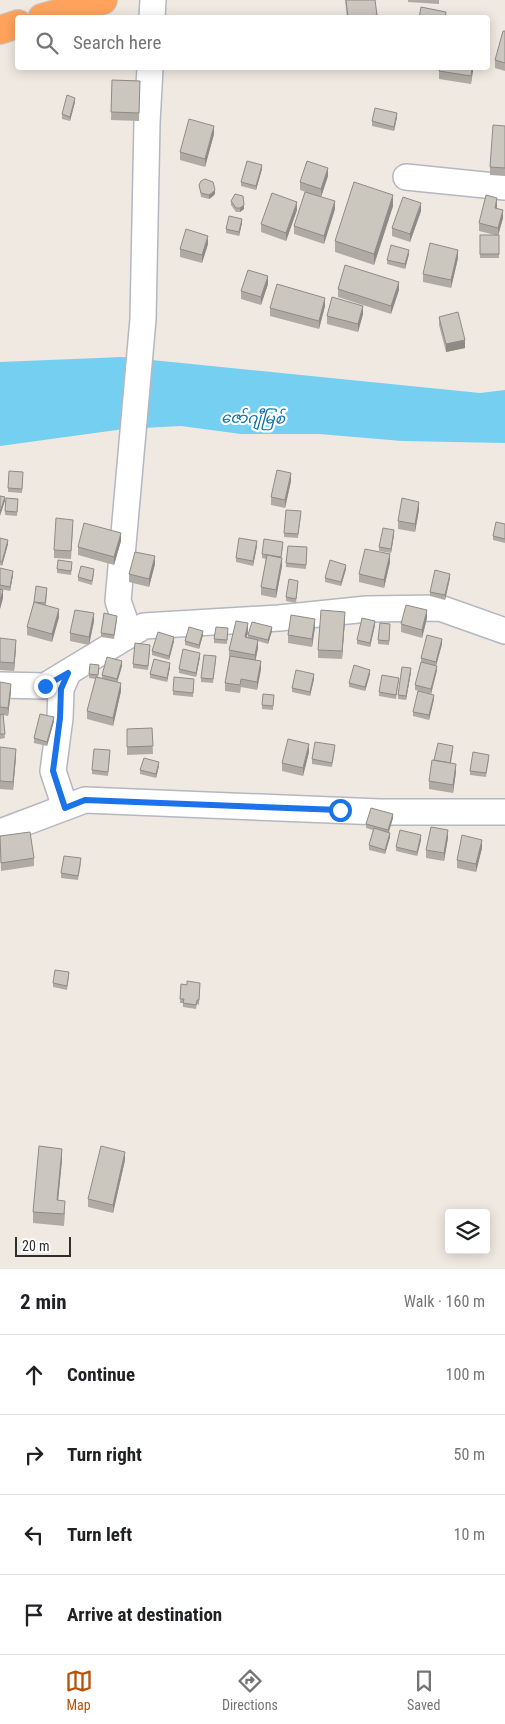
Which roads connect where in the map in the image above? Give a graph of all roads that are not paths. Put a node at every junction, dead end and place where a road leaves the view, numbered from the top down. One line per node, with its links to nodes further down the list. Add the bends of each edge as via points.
1 (103, 0): 3 (highway)
2 (153, 0): 4 (street)
3 (52, 15)
4 (152, 15)
5 (15, 25): 6 (highway)
6 (0, 30)
7 (150, 70): 11 (street, via 143,318 118,601)
8 (406, 177): 9 (street)
9 (505, 187)
10 (505, 631): 11 (street, via 440,608 367,609 144,626)
11 (130, 635): 12 (street)
12 (68, 673): 13 (street, via 45,686); 14 (street, via 61,689 53,771)
13 (0, 685)
14 (65, 808): 15 (street, via 85,800 380,812); 16 (street)
15 (505, 812)
16 (0, 832)

